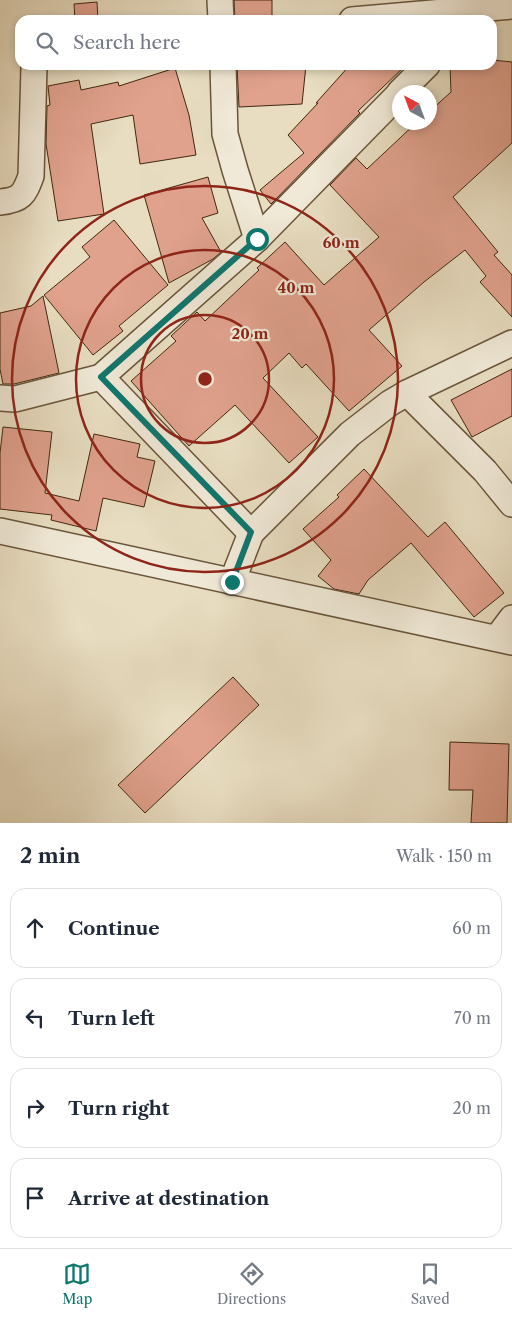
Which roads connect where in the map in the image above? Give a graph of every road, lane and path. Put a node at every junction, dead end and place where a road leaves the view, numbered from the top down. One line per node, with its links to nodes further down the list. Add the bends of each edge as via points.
1 (220, 0): 4 (street)
2 (512, 6): 3 (street)
3 (478, 10): 5 (street)
4 (221, 15)
5 (415, 15)
6 (34, 70): 11 (street, via 31,176 25,192 15,200)
7 (223, 70): 12 (street, via 225,134)
8 (422, 70): 9 (street)
9 (408, 85)
10 (392, 101): 12 (street)
11 (0, 202)
12 (257, 239): 14 (street)
13 (512, 343): 15 (street)
14 (101, 377): 16 (street, via 15,399); 19 (street)
15 (407, 393): 17 (street, via 485,471); 19 (street, via 350,434)
16 (0, 398)
17 (512, 504)
18 (0, 531): 20 (street)
19 (251, 532): 20 (street)
20 (232, 582): 22 (street)
21 (512, 618): 22 (street)
22 (504, 640)

